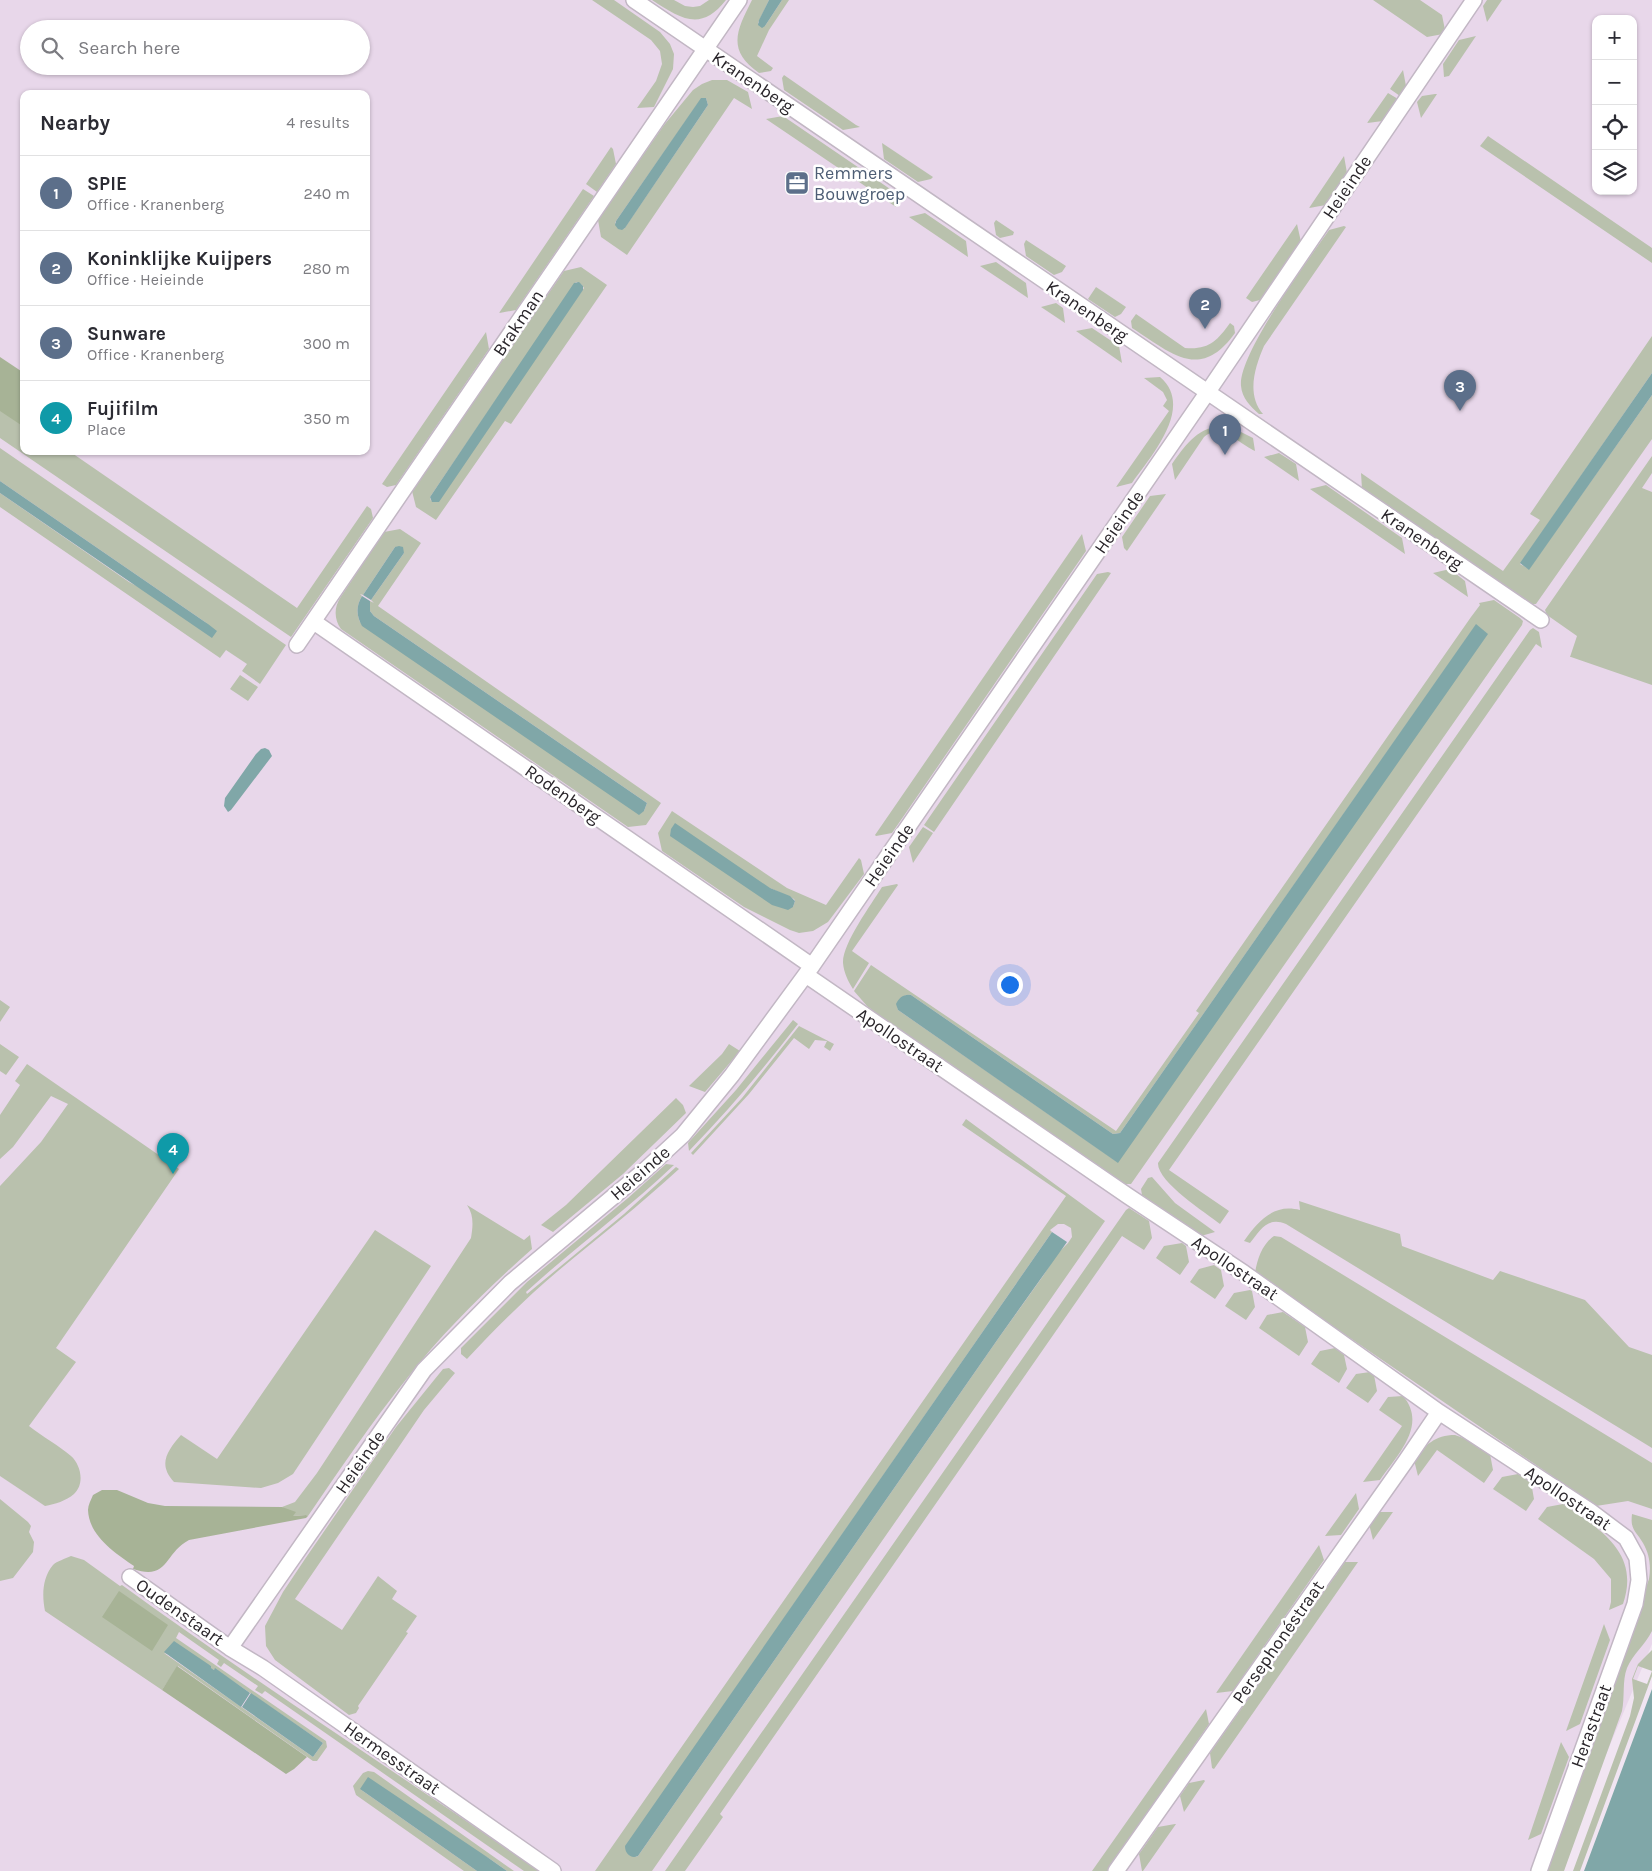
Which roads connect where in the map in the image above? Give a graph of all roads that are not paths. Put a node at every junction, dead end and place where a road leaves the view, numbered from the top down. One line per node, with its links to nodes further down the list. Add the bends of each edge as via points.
1 (634, 0): 4 (street, Kranenberg)
2 (739, 0): 4 (street, Brakman)
3 (1474, 0): 5 (street, Heieinde)
4 (705, 49): 5 (street, Kranenberg); 7 (street, Brakman)
5 (1207, 393): 6 (street, Kranenberg); 9 (street, Heieinde)
6 (1541, 620)
7 (314, 622): 8 (street, Brakman); 9 (street, Rodenberg)
8 (297, 646)
9 (809, 970): 10 (street, Apollostraat); 13 (street, Heieinde, via 732,1075 683,1134 510,1283 424,1370)
10 (1439, 1412): 12 (street, Apollostraat, via 1626,1538 1637,1558); 15 (street, Persephonéstraat)
11 (130, 1577): 13 (street, Oudenstaart)
12 (1640, 1580): 16 (street, Herastraat, via 1635,1604)
13 (230, 1648): 14 (street, Hermesstraat, via 264,1668)
14 (553, 1871)
15 (1116, 1871)
16 (1539, 1871)

